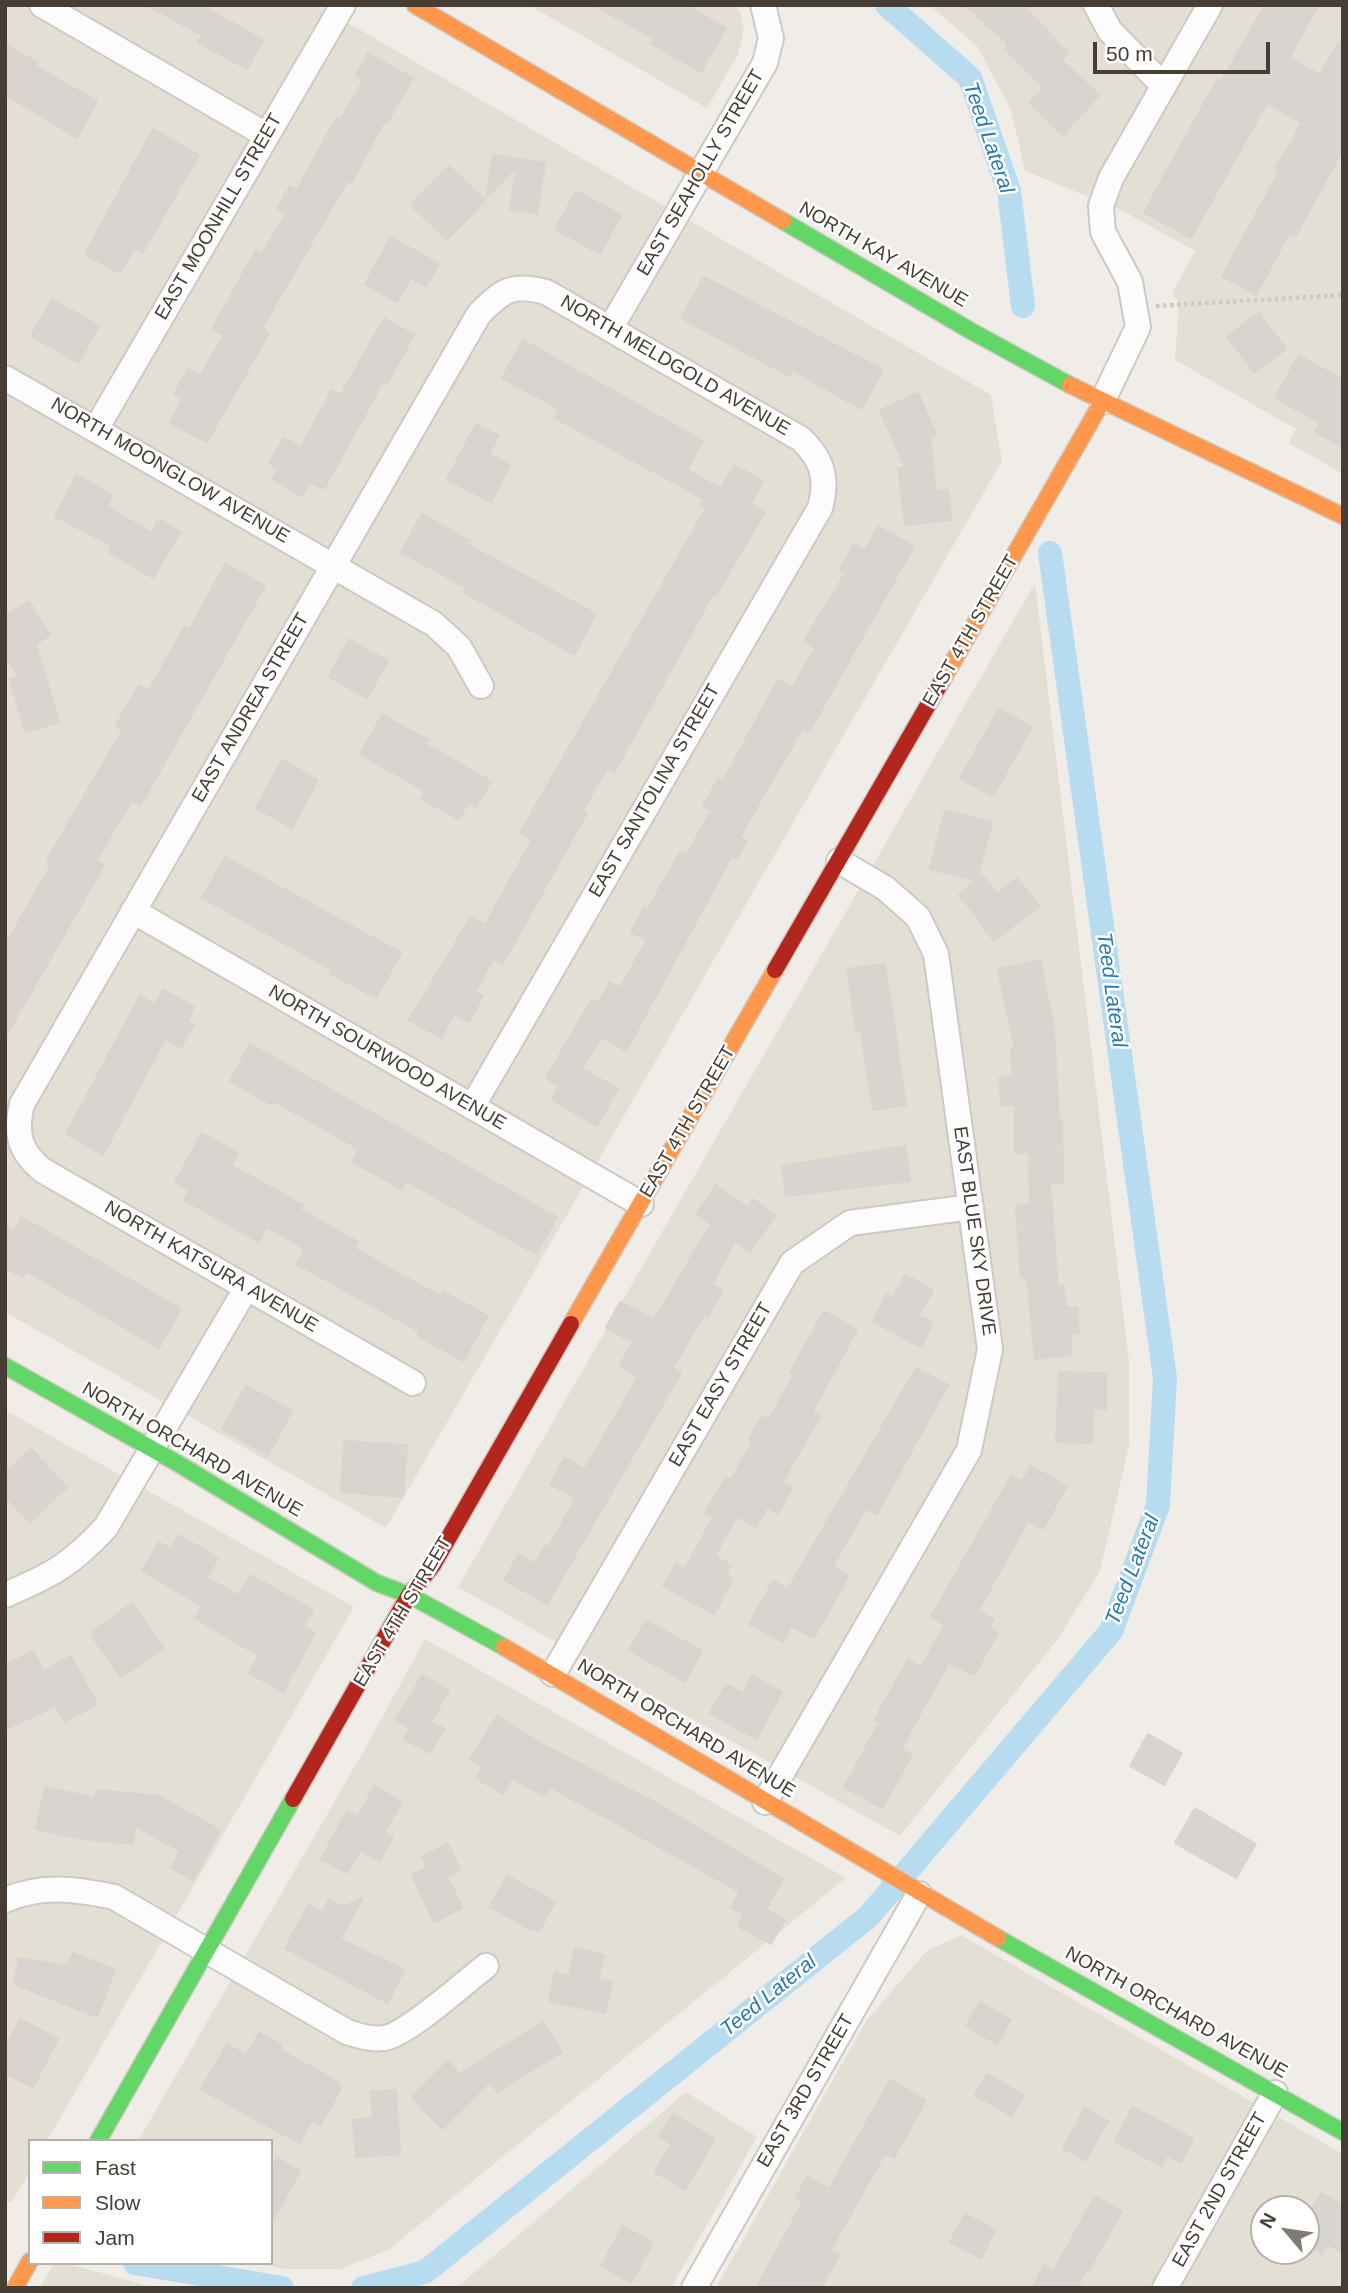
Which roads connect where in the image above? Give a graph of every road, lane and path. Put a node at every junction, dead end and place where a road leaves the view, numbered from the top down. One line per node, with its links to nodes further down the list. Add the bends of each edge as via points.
1 (42, 5): 8 (street)
2 (343, 5): 8 (street, EAST MOONHILL STREET)
3 (415, 5): 9 (street, NORTH KAY AVENUE)
4 (1096, 5): 7 (street, via 1110,31)
5 (1210, 5): 7 (street, EAST 4TH STREET)
6 (765, 8): 9 (street, EAST SEAHOLLY STREET, via 771,38 765,64)
7 (1164, 86): 12 (street, EAST 4TH STREET, via 1111,178 1101,206 1103,232 1130,282)
8 (267, 135): 16 (street, EAST MOONHILL STREET)
9 (701, 173): 13 (street, EAST SEAHOLLY STREET); 15 (street, NORTH KAY AVENUE)
10 (511, 288): 13 (street, NORTH MELDGOLD AVENUE, via 546,292); 19 (street, EAST ANDREA STREET, via 479,314)
11 (1343, 295): 12 (path)
12 (1135, 306): 15 (street, EAST 4TH STREET, via 1138,327)
13 (610, 329): 17 (street, NORTH MELDGOLD AVENUE, via 801,439)
14 (5, 377): 16 (street, NORTH MOONGLOW AVENUE)
15 (1102, 402): 18 (street, NORTH KAY AVENUE); 21 (street, EAST 4TH STREET)
16 (96, 429): 19 (street, NORTH MOONGLOW AVENUE)
17 (824, 471): 23 (street, EAST SANTOLINA STREET, via 820,508)
18 (1343, 516)
19 (334, 566): 20 (street, NORTH MOONGLOW AVENUE, via 447,634); 22 (street, EAST ANDREA STREET)
20 (481, 686)
21 (839, 861): 25 (street, EAST 4TH STREET); 26 (street, EAST BLUE SKY DRIVE, via 885,888 918,917 936,954)
22 (133, 911): 23 (street, NORTH SOURWOOD AVENUE); 24 (street, EAST ANDREA STREET, via 22,1104)
23 (472, 1107): 25 (street, NORTH SOURWOOD AVENUE)
24 (19, 1142): 27 (street, NORTH KATSURA AVENUE, via 28,1158 43,1170)
25 (640, 1204): 32 (street, EAST 4TH STREET, via 433,1565)
26 (971, 1207): 33 (street, EAST EASY STREET, via 850,1223 792,1263); 34 (street, EAST BLUE SKY DRIVE, via 990,1349 969,1450)
27 (247, 1287): 29 (street, NORTH KATSURA AVENUE); 30 (street)
28 (5, 1366): 30 (street, NORTH ORCHARD AVENUE)
29 (413, 1383)
30 (151, 1449): 31 (street, via 106,1527 76,1559); 32 (street, NORTH ORCHARD AVENUE, via 377,1583)
31 (5, 1595)
32 (409, 1595): 33 (street, NORTH ORCHARD AVENUE); 37 (street, EAST 4TH STREET)
33 (553, 1674): 34 (street, NORTH ORCHARD AVENUE)
34 (765, 1802): 35 (street, NORTH ORCHARD AVENUE)
35 (913, 1891): 39 (street, NORTH ORCHARD AVENUE); 44 (street, EAST 3RD STREET)
36 (5, 1900): 37 (street, via 25,1892 71,1888 114,1897 187,1936)
37 (204, 1951): 38 (street, via 366,2039 387,2038 404,2029); 41 (street, EAST 4TH STREET)
38 (486, 1966)
39 (1276, 2093): 40 (street, NORTH ORCHARD AVENUE); 45 (street, EAST 2ND STREET)
40 (1343, 2132)
41 (99, 2139)
42 (28, 2265): 43 (street)
43 (15, 2288)
44 (694, 2288)
45 (1166, 2288)

